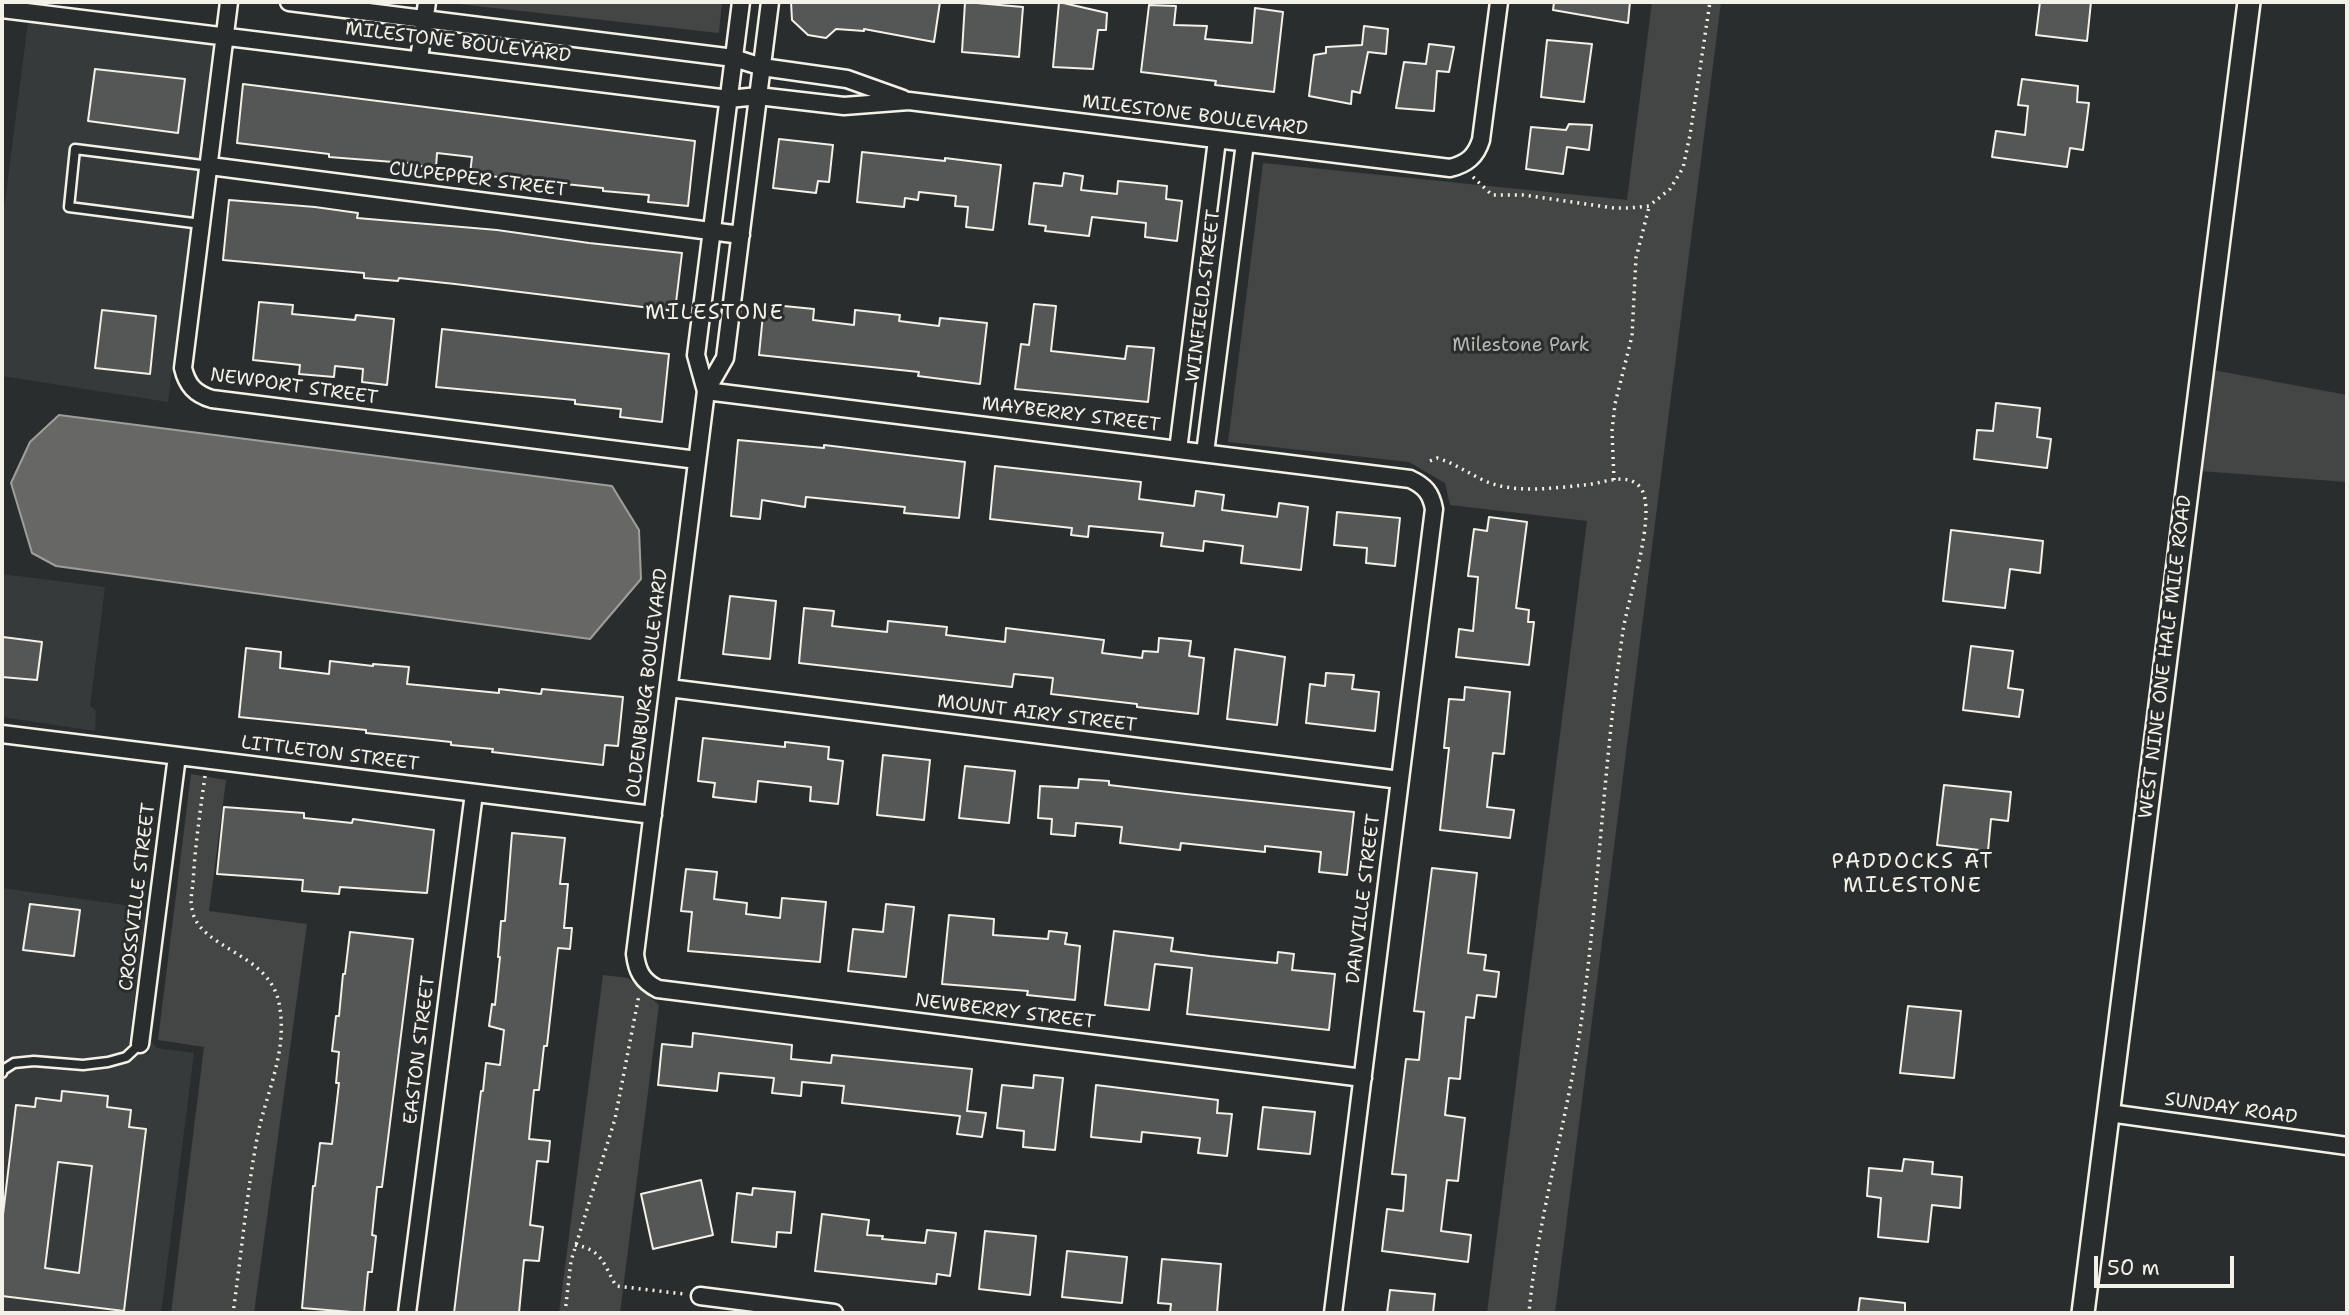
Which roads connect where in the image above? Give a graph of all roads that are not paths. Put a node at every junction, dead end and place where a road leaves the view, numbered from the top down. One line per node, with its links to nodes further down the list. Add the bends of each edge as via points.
1 (229, 2): 10 (street, NEWPORT STREET)
2 (289, 2): 9 (street, MILESTONE BOULEVARD)
3 (427, 2): 9 (street)
4 (741, 2): 11 (street, OLDENBURG BOULEVARD)
5 (770, 2): 13 (street, OLDENBURG BOULEVARD)
6 (1499, 2): 18 (street, MILESTONE BOULEVARD, via 1481,140 1467,161 1450,168)
7 (2249, 2): 38 (street, WEST NINE ONE HALF MILE ROAD)
8 (2, 9): 10 (street, MILESTONE BOULEVARD)
9 (425, 19): 11 (street, MILESTONE BOULEVARD); 12 (street)
10 (225, 35): 12 (street, MILESTONE BOULEVARD); 19 (street, NEWPORT STREET)
11 (734, 58): 13 (street, MILESTONE BOULEVARD); 15 (street, OLDENBURG BOULEVARD)
12 (419, 59): 15 (street, MILESTONE BOULEVARD)
13 (762, 67): 14 (street, OLDENBURG BOULEVARD); 16 (street, MILESTONE BOULEVARD, via 847,79)
14 (758, 96): 15 (street, MILESTONE BOULEVARD); 16 (street, MILESTONE BOULEVARD, via 844,106); 22 (street, OLDENBURG BOULEVARD)
15 (729, 99): 21 (street, OLDENBURG BOULEVARD)
16 (909, 101): 17 (street, MILESTONE BOULEVARD)
17 (1217, 140): 18 (street, MILESTONE BOULEVARD); 24 (street, WINFIELD STREET)
18 (1245, 143): 25 (street, WINFIELD STREET)
19 (210, 166): 20 (street, NEWPORT STREET); 20 (lane, via 75,149 69,207); 21 (street, CULPEPPER STREET)
20 (201, 223): 26 (street, NEWPORT STREET, via 183,368 192,389 201,396)
21 (712, 231): 22 (street, CULPEPPER STREET); 23 (street, OLDENBURG BOULEVARD, via 696,355)
22 (741, 235): 23 (street, OLDENBURG BOULEVARD, via 725,358)
23 (706, 391): 24 (street, MAYBERRY STREET); 26 (street, OLDENBURG BOULEVARD)
24 (1178, 450): 25 (street, MAYBERRY STREET)
25 (1205, 453): 27 (street, MAYBERRY STREET, via 1409,480)
26 (697, 460): 28 (street, OLDENBURG BOULEVARD)
27 (1428, 491): 31 (street, DANVILLE STREET, via 1434,509)
28 (669, 688): 31 (street, MOUNT AIRY STREET); 33 (street, OLDENBURG BOULEVARD)
29 (2, 734): 30 (street, LITTLETON STREET)
30 (177, 756): 32 (street, LITTLETON STREET); 35 (street, CROSSVILLE STREET)
31 (1400, 780): 37 (street, DANVILLE STREET)
32 (474, 793): 33 (street, LITTLETON STREET); 41 (street, EASTON STREET)
33 (653, 815): 34 (street, OLDENBURG BOULEVARD, via 635,954)
34 (644, 980): 37 (street, NEWBERRY STREET, via 658,989)
35 (140, 1044): 36 (lane, via 126,1057 108,1062 14,1063)
36 (2, 1073)
37 (1363, 1078): 43 (street, DANVILLE STREET)
38 (2109, 1113): 39 (street, SUNDAY ROAD); 44 (street, WEST NINE ONE HALF MILE ROAD)
39 (2347, 1146)
40 (699, 1296): 42 (street)
41 (407, 1313)
42 (834, 1313)
43 (1333, 1313)
44 (2083, 1313)

